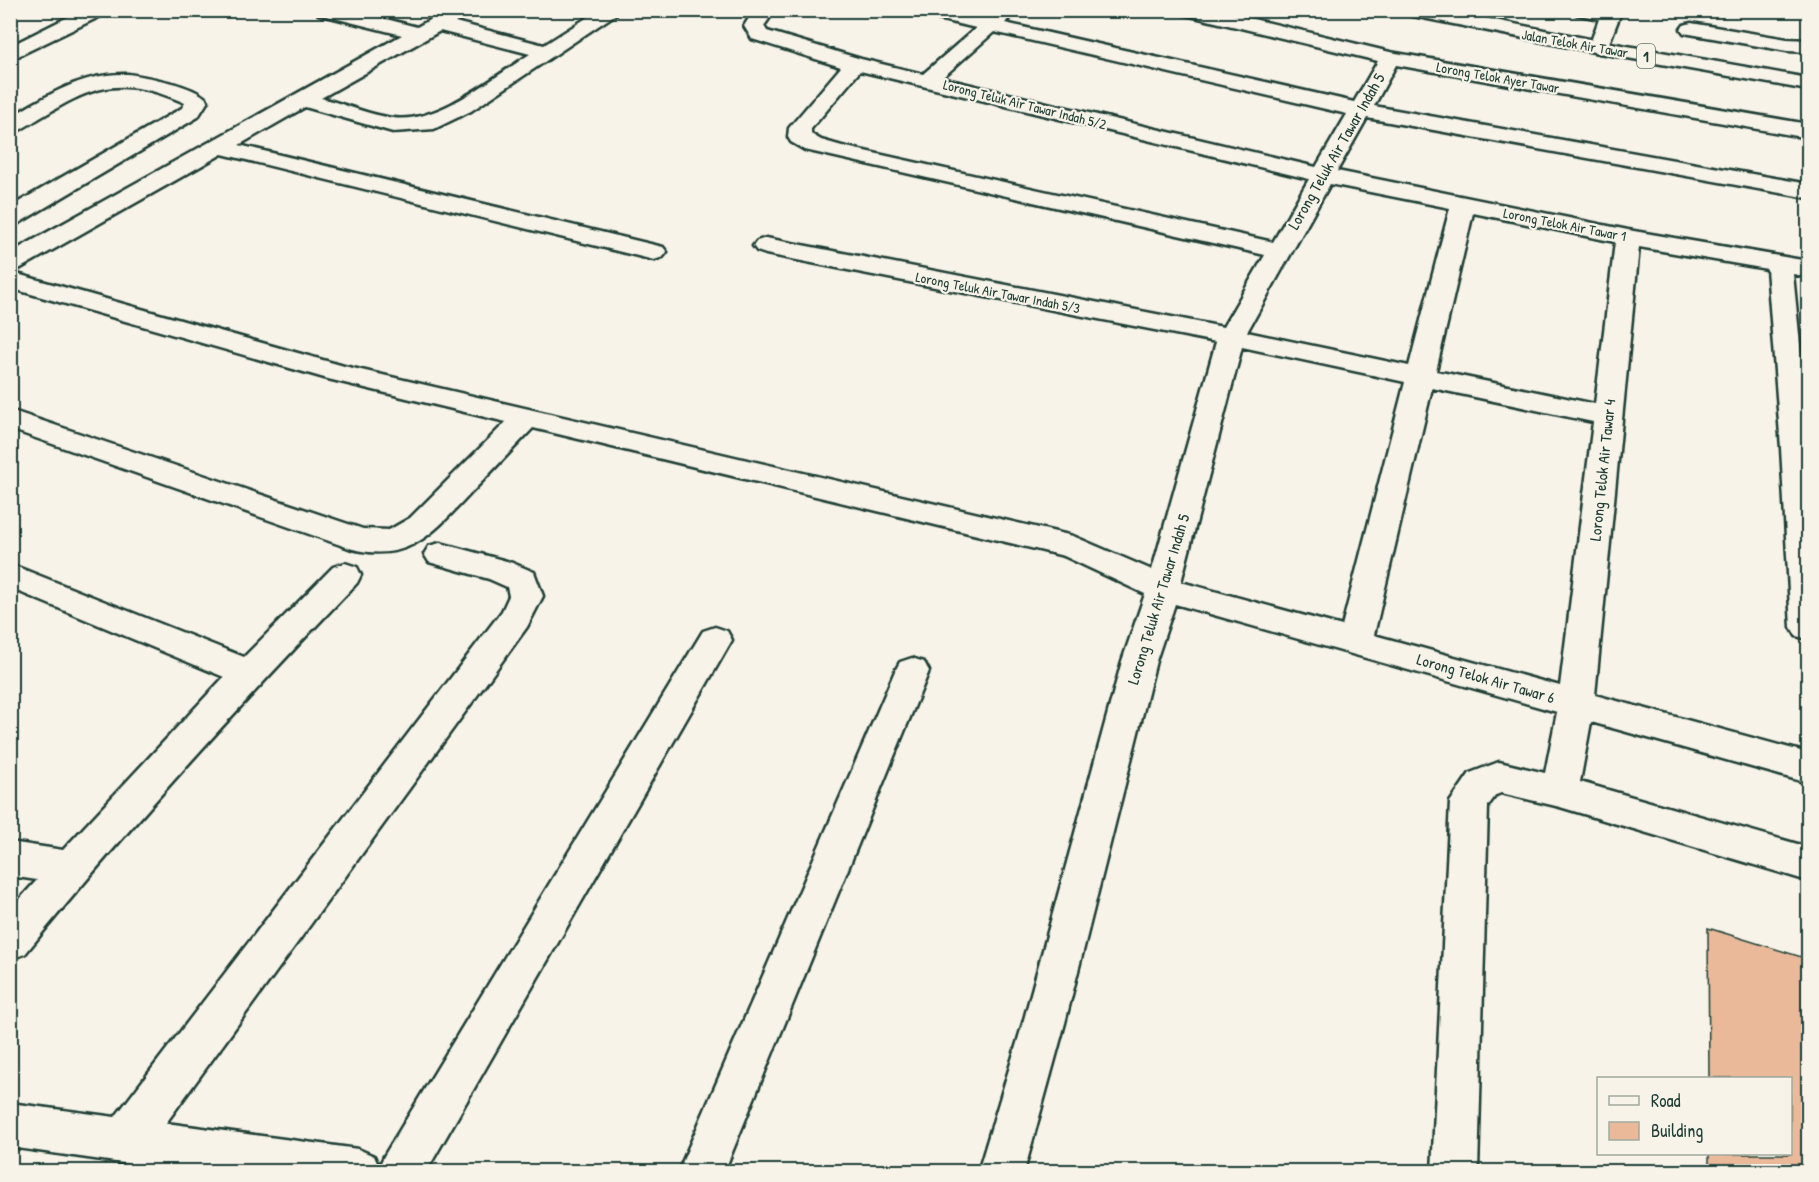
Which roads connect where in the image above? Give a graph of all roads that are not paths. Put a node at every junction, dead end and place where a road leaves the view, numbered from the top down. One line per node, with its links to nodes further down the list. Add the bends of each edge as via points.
1 (98, 10): 19 (street)
2 (325, 10): 13 (street)
3 (462, 10): 13 (street)
4 (613, 10): 18 (street)
5 (766, 10): 21 (street, Lorong Teluk Air Tawar Indah 5/2, via 754,26 759,35)
6 (924, 10): 12 (street)
7 (1007, 10): 12 (street)
8 (1189, 10): 20 (street, Lorong Telok Ayer Tawar)
9 (1413, 10): 17 (street, Jalan Telok Air Tawar / 1)
10 (1583, 10): 11 (street)
11 (1611, 13): 17 (street)
12 (990, 25): 23 (street); 26 (street)
13 (429, 29): 18 (street); 25 (street)
14 (1691, 29): 15 (street)
15 (1755, 40): 16 (street); 22 (street)
16 (1809, 46)
17 (1599, 47): 22 (street, Jalan Telok Air Tawar / 1)
18 (546, 52): 25 (street, via 426,124 393,125)
19 (10, 54)
20 (1390, 58): 26 (street, Lorong Teluk Air Tawar Indah 5); 28 (street, Lorong Telok Ayer Tawar)
21 (855, 64): 23 (street, Lorong Teluk Air Tawar Indah 5/2); 36 (street, via 800,128 799,137 839,152)
22 (1752, 74): 24 (street, Jalan Telok Air Tawar / 1)
23 (927, 81): 30 (street, Lorong Teluk Air Tawar Indah 5/2)
24 (1809, 84)
25 (306, 100): 29 (street)
26 (1359, 110): 30 (street, Lorong Teluk Air Tawar Indah 5); 31 (street)
27 (10, 126): 33 (street, via 89,84 118,79 197,101 190,112)
28 (1809, 131)
29 (219, 147): 37 (street); 38 (street)
30 (1321, 175): 32 (street, Lorong Telok Air Tawar 1); 36 (street, Lorong Teluk Air Tawar Indah 5)
31 (1809, 191)
32 (1462, 204): 34 (street, Lorong Telok Air Tawar 1); 43 (street)
33 (10, 218)
34 (1628, 237): 39 (street, Lorong Telok Air Tawar 1); 44 (street, Lorong Telok Air Tawar 4)
35 (766, 246): 42 (street, Lorong Teluk Air Tawar Indah 5/3)
36 (1279, 251): 42 (street, Lorong Teluk Air Tawar Indah 5)
37 (654, 252)
38 (10, 264)
39 (1779, 264): 40 (street, Lorong Telok Air Tawar 1); 51 (street)
40 (1809, 269)
41 (10, 280): 46 (street, Lorong Telok Air Tawar 6, via 338,373)
42 (1231, 337): 43 (street, Lorong Teluk Air Tawar Indah 5/3); 50 (street, Lorong Teluk Air Tawar Indah 5)
43 (1421, 376): 44 (street, Lorong Teluk Air Tawar Indah 5/3); 53 (street)
44 (1608, 416): 56 (street, Lorong Telok Air Tawar 4)
45 (10, 418): 46 (street, via 377,543 401,540 421,526)
46 (526, 419): 50 (street, Lorong Telok Air Tawar 6, via 1072,547)
47 (440, 554): 64 (street, via 522,580 526,596 515,618)
48 (10, 575): 55 (street)
49 (345, 575): 55 (street)
50 (1163, 589): 53 (street, Lorong Telok Air Tawar 6); 68 (street, Lorong Teluk Air Tawar Indah 5, via 1139,661)
51 (1809, 627)
52 (715, 640): 66 (street)
53 (1355, 642): 56 (street, Lorong Telok Air Tawar 6)
54 (912, 671): 67 (street)
55 (249, 673): 61 (street)
56 (1575, 704): 57 (street, Lorong Telok Air Tawar 6); 58 (street, Lorong Telok Air Tawar 4)
57 (1809, 768)
58 (1560, 792): 60 (street); 69 (street, via 1499,777 1483,784 1469,802)
59 (10, 859): 61 (street)
60 (1809, 864)
61 (70, 868): 62 (street)
62 (10, 941)
63 (10, 1125): 64 (street)
64 (126, 1140): 65 (street)
65 (358, 1172)
66 (400, 1172)
67 (701, 1172)
68 (1001, 1172)
69 (1455, 1172)

